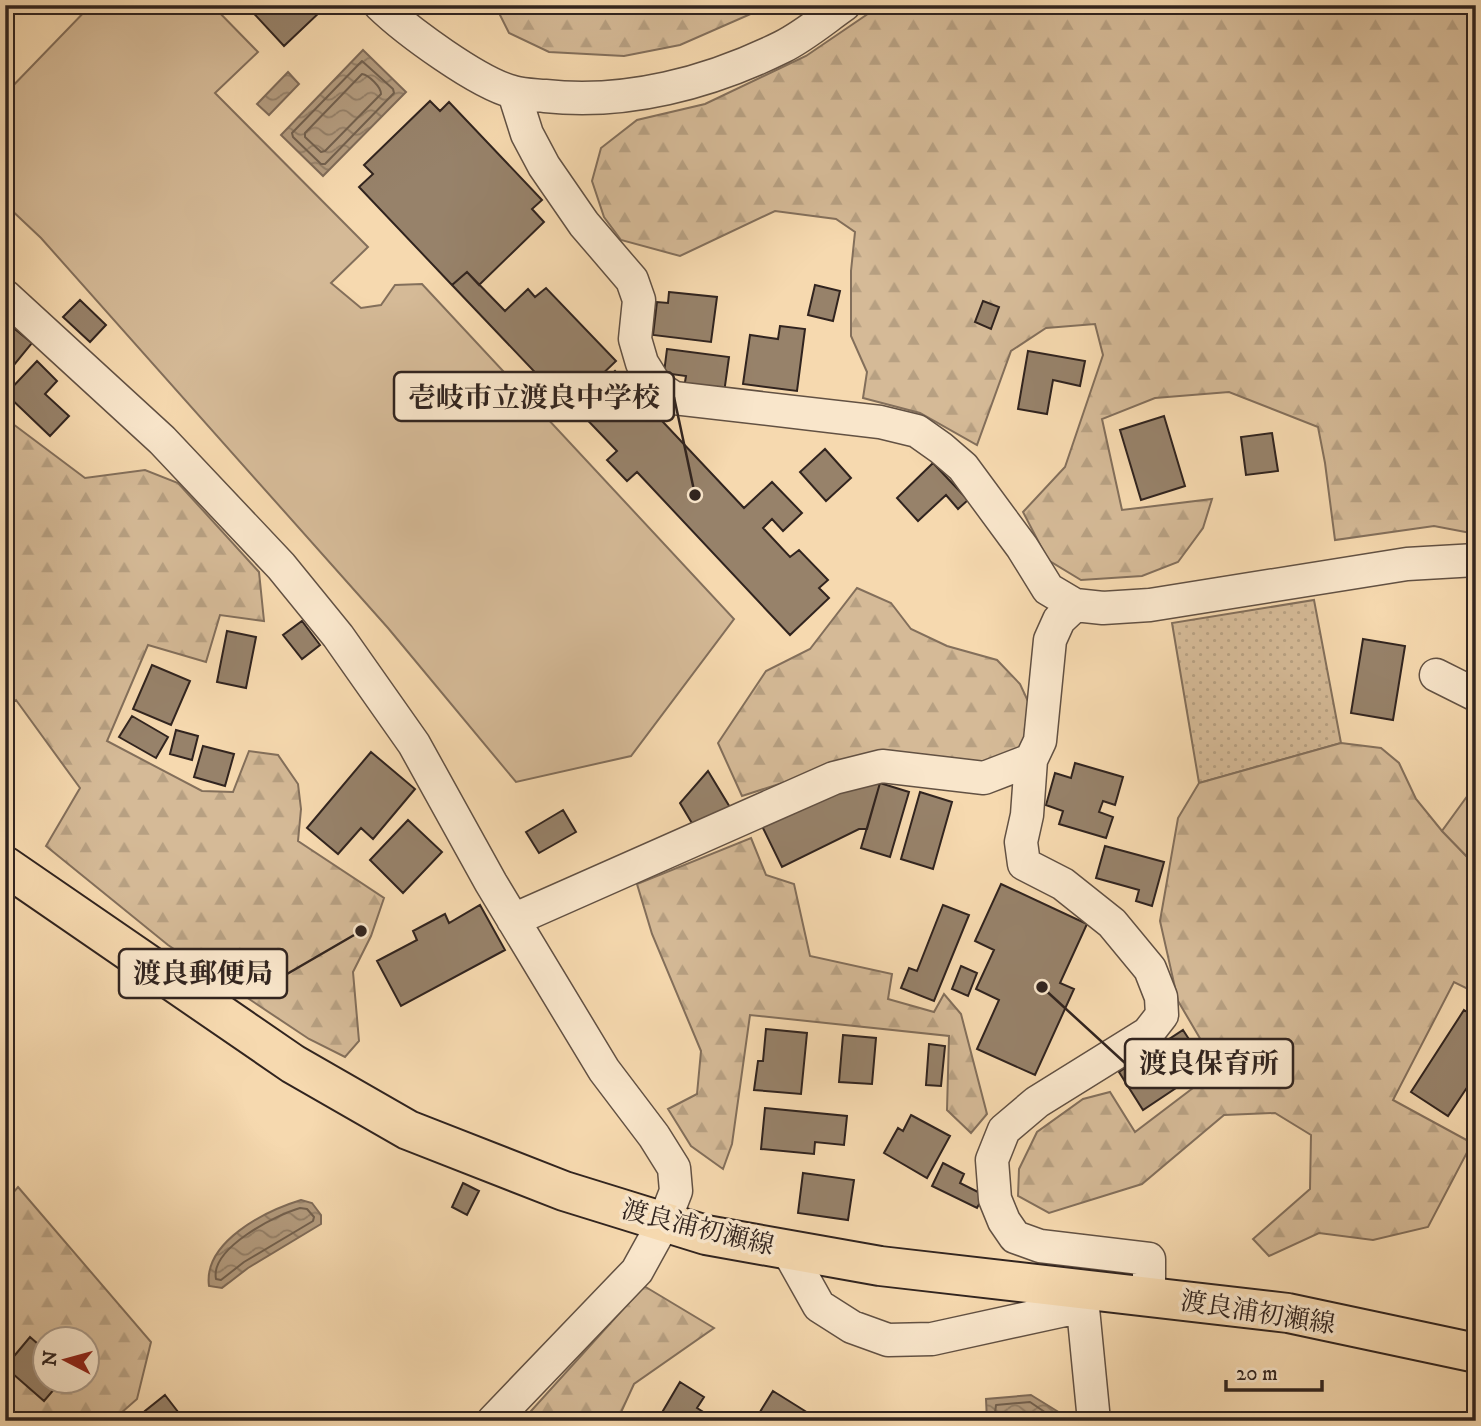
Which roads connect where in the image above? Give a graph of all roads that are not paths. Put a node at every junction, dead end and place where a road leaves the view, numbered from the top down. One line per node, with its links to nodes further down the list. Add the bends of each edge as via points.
1 (380, 5): 3 (street, via 400,25 489,83)
2 (844, 5): 3 (street, via 785,45 677,86 586,99)
3 (514, 93): 6 (street, via 527,134 544,166 584,224 632,280 639,300 635,339 642,363 657,387 674,398 880,422 917,431 963,467 1048,589)
4 (5, 296): 11 (street, via 162,440 281,566 338,636 414,744)
5 (1476, 560): 6 (street, via 1407,564 1150,605)
6 (1075, 605): 9 (street, via 1059,620 1050,640 1040,741)
7 (1436, 675): 8 (street)
8 (1476, 695)
9 (1031, 760): 11 (street, via 984,778 881,766 834,778); 14 (street, via 1021,842 1024,864 1063,884 1112,923 1150,969 1161,997 1162,1015 1148,1034 1037,1102 1004,1130 992,1160 995,1199 1015,1237 1040,1246 1149,1259)
10 (5, 866): 12 (main road, 渡良浦初瀬線, via 293,1064 408,1130 564,1191)
11 (513, 920): 12 (street, via 604,1070 674,1168 676,1191)
12 (664, 1223): 13 (main road, 渡良浦初瀬線); 17 (street, via 637,1271)
13 (788, 1250): 15 (main road, 渡良浦初瀬線); 15 (street, via 819,1306 852,1327 888,1340 932,1339)
14 (1149, 1296): 15 (main road, 渡良浦初瀬線); 16 (main road, 渡良浦初瀬線, via 1288,1313)
15 (1082, 1297): 18 (street)
16 (1476, 1353)
17 (494, 1421)
18 (1094, 1421)

